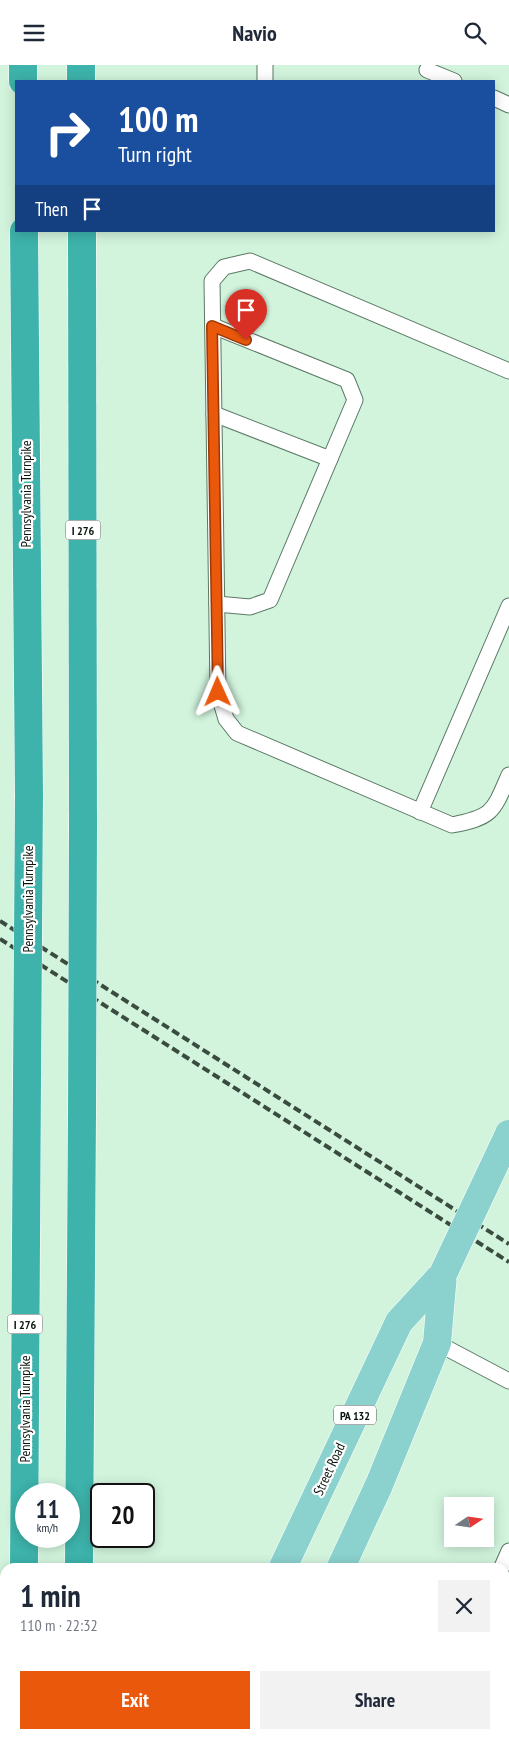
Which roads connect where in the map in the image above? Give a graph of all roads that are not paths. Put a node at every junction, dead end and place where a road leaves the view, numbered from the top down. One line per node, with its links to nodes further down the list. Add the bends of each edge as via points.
1 (23, 65): 5 (highway)
2 (81, 65): 6 (highway)
3 (265, 65): 7 (lane)
4 (426, 72): 8 (lane)
5 (23, 80)
6 (81, 80)
7 (265, 80)
8 (451, 80)
9 (495, 98): 10 (lane)
10 (509, 105)
11 (24, 232): 26 (highway, Pennsylvania Turnpike / I 276, bridge, via 29,795)
12 (82, 232): 27 (highway, I 276, bridge)
13 (212, 326): 14 (lane, via 212,281 224,267 250,261); 15 (lane); 16 (lane, via 347,380 355,400)
14 (509, 371)
15 (214, 414): 16 (lane); 17 (lane)
16 (330, 459): 17 (lane, via 270,599 250,607)
17 (216, 604): 20 (lane, via 218,692 226,719 237,733)
18 (509, 606): 20 (lane)
19 (509, 775): 20 (lane, via 494,808 476,820 452,825)
20 (420, 812)
21 (509, 1135): 22 (main road, Street Road / PA 132, bridge)
22 (443, 1274): 23 (main road, Street Road / PA 132); 28 (main road, Street Road / PA 132, via 399,1322)
23 (437, 1343): 24 (lane); 29 (main road, Street Road / PA 132, via 379,1485)
24 (509, 1381)
25 (509, 1551): 30 (lane)
26 (24, 1563)
27 (79, 1563)
28 (285, 1563)
29 (343, 1563)
30 (504, 1563)

